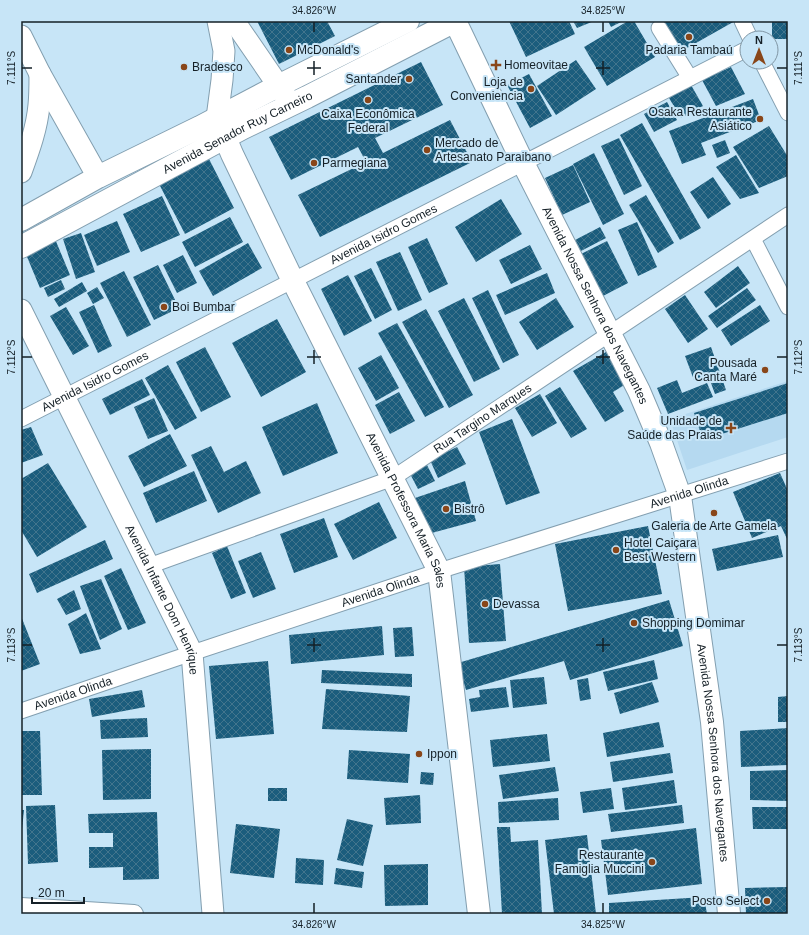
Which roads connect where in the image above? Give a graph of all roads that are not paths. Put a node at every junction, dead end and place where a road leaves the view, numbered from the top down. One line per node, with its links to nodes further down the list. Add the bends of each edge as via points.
1 (218, 21): 14 (main road, via 224,51)
2 (234, 21): 11 (main road)
3 (408, 21): 11 (main road, Avenida Senador Ruy Carneiro)
4 (455, 21): 12 (main road, Avenida Senador Ruy Carneiro); 16 (main road, Avenida Nossa Senhora dos Navegantes)
5 (659, 28): 10 (street)
6 (21, 36): 9 (main road)
7 (739, 53): 10 (street, Avenida Isidro Gomes)
8 (766, 70): 13 (street)
9 (40, 74): 17 (main road, via 36,124); 18 (main road)
10 (690, 78): 16 (street, Avenida Isidro Gomes)
11 (278, 86): 12 (main road); 14 (main road, Avenida Senador Ruy Carneiro)
12 (291, 104): 15 (main road, Avenida Senador Ruy Carneiro)
13 (788, 113)
14 (217, 118): 15 (main road, Avenida Professora Maria Sales); 18 (main road, Avenida Senador Ruy Carneiro)
15 (225, 138): 22 (main road, Avenida Senador Ruy Carneiro); 23 (main road, Avenida Professora Maria Sales)
16 (523, 163): 23 (street, Avenida Isidro Gomes); 26 (main road, Avenida Nossa Senhora dos Navegantes)
17 (21, 172)
18 (98, 178): 20 (main road, Avenida Senador Ruy Carneiro)
19 (788, 215): 21 (street, Rua Targino Marques)
20 (21, 220)
21 (753, 239): 24 (street); 26 (street, Rua Targino Marques)
22 (21, 246)
23 (293, 281): 27 (street, Avenida Isidro Gomes); 30 (main road, Avenida Professora Maria Sales)
24 (788, 307)
25 (21, 310): 27 (main road, Avenida Infante Dom Henrique)
26 (610, 335): 30 (street, Rua Targino Marques); 31 (main road, Avenida Nossa Senhora dos Navegantes, via 639,391)
27 (64, 398): 28 (street, Avenida Isidro Gomes); 32 (main road, Avenida Infante Dom Henrique)
28 (21, 419)
29 (788, 461): 31 (street, Avenida Olinda)
30 (393, 478): 32 (street, Rua Targino Marques); 33 (main road, Avenida Professora Maria Sales)
31 (680, 496): 33 (street, Avenida Olinda); 40 (main road, Avenida Nossa Senhora dos Navegantes, via 712,722)
32 (149, 566): 34 (main road, Avenida Infante Dom Henrique)
33 (439, 571): 34 (street, Avenida Olinda); 39 (main road, Avenida Professora Maria Sales)
34 (192, 653): 35 (street, Avenida Olinda); 38 (main road, Avenida Infante Dom Henrique)
35 (21, 711)
36 (21, 906): 37 (street)
37 (134, 914)
38 (213, 914)
39 (479, 914)
40 (729, 914)

